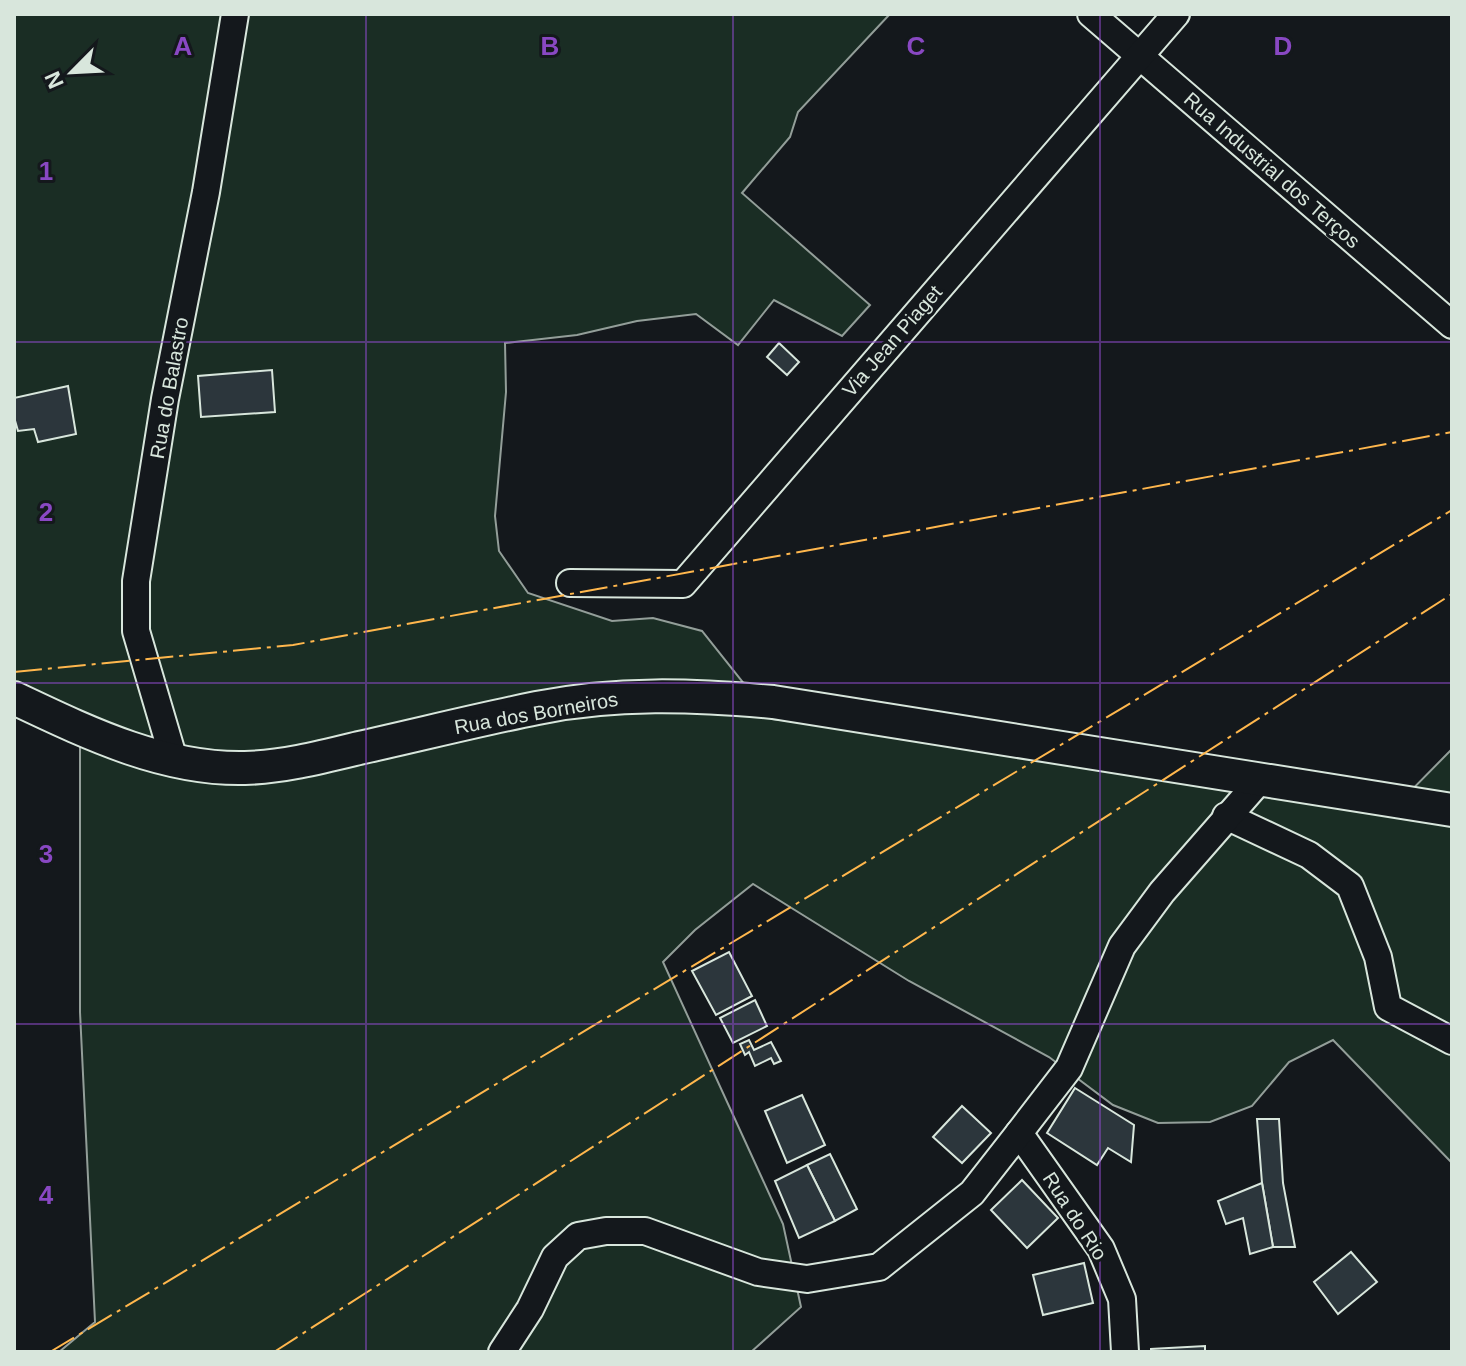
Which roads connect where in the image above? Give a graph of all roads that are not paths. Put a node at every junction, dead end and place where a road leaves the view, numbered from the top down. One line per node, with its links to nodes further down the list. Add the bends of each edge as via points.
1 (235, 14): 8 (street, Rua do Balastro, via 136,581 136,631)
2 (1091, 14): 4 (street, Rua Industrial dos Terços)
3 (1176, 14): 4 (street, Via Jean Piaget)
4 (1139, 56): 5 (street, Rua Industrial dos Terços); 6 (street, Via Jean Piaget, via 683,584)
5 (1452, 325)
6 (570, 583)
7 (14, 698): 8 (street, Rua dos Borneiros, via 91,733)
8 (174, 760): 9 (street, Rua dos Borneiros, via 244,768 280,765 584,700 698,695 773,702)
9 (1260, 780): 10 (street, Rua dos Borneiros); 11 (street)
10 (1452, 810)
11 (1226, 816): 12 (street, via 1309,855 1350,886 1378,957 1388,1007); 13 (street, via 1122,946 1069,1068)
12 (1452, 1041)
13 (1019, 1133): 14 (street, via 972,1193 879,1267 807,1279 758,1272 645,1231 578,1236 555,1257); 15 (street, Rua do Rio, via 1101,1249 1122,1299)
14 (502, 1352)
15 (1125, 1352)

